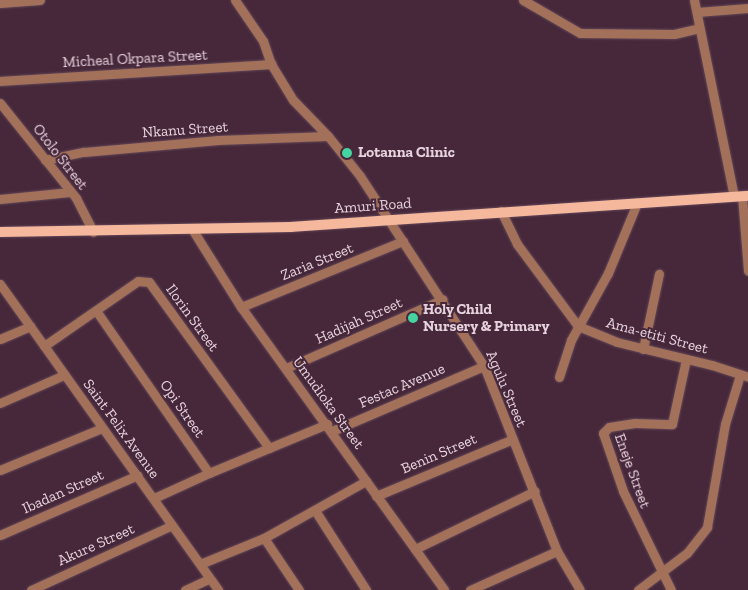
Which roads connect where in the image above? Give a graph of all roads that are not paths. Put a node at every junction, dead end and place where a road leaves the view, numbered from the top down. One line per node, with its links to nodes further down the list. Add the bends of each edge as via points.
1 (40, 0): 5 (street)
2 (235, 0): 9 (street, Agulu Street, via 263,41)
3 (523, 0): 8 (street, via 580,34 674,34)
4 (694, 0): 7 (street)
5 (0, 3)
6 (748, 8): 7 (street)
7 (697, 12): 8 (street)
8 (700, 28): 15 (street)
9 (271, 64): 10 (street, Micheal Okpara Street); 12 (street, Agulu Street, via 293,100)
10 (0, 81)
11 (0, 103): 13 (street, Otolo Street)
12 (328, 136): 13 (street, Nkanu Street, via 218,140 84,152); 19 (street, Agulu Street)
13 (45, 160): 14 (street, Otolo Street)
14 (70, 192): 16 (street); 22 (street, Otolo Street)
15 (741, 196): 17 (main road, Amuri Road); 24 (street)
16 (0, 199)
17 (637, 203): 18 (main road, Amuri Road); 31 (street, via 608,273)
18 (501, 211): 19 (main road, Amuri Road); 31 (street, via 517,244)
19 (392, 221): 20 (main road, Amuri Road); 23 (street, Agulu Street)
20 (192, 229): 22 (main road, Amuri Road); 28 (street, Umudioka Street)
21 (0, 232): 22 (main road, Amuri Road)
22 (93, 232)
23 (403, 241): 27 (street, Agulu Street); 28 (street, Zaria Street)
24 (748, 271)
25 (659, 274): 34 (street)
26 (0, 284): 30 (street, Saint Felix Avenue)
27 (443, 299): 36 (street, Agulu Street); 37 (street, Hadijah Street)
28 (241, 307): 37 (street, Umudioka Street)
29 (97, 312): 33 (street, Ilorin Street); 45 (street, Ilorin Street, via 138,281 149,282); 47 (street, Opi Street)
30 (30, 326): 32 (street); 33 (street, Saint Felix Avenue)
31 (578, 326): 34 (street, Ama-etiti Street); 40 (street)
32 (0, 339)
33 (44, 346): 38 (street, Saint Felix Avenue)
34 (643, 349): 35 (street, Ama-etiti Street)
35 (686, 359): 39 (street, Ama-etiti Street); 60 (street, Eneje Street, via 672,424 635,423 609,428 603,433 623,491)
36 (484, 366): 42 (street, Festac Avenue); 44 (street, Agulu Street)
37 (286, 368): 42 (street, Umudioka Street)
38 (64, 375): 41 (street); 43 (street, Saint Felix Avenue)
39 (744, 376): 60 (street, via 725,424 707,527 687,553)
40 (559, 377)
41 (0, 403)
42 (329, 427): 45 (street, Festac Avenue); 49 (street, Umudioka Street)
43 (102, 428): 46 (street); 48 (street, Saint Felix Avenue)
44 (513, 439): 50 (street, Agulu Street); 51 (street, Benin Street)
45 (269, 448): 47 (street, Festac Avenue)
46 (0, 470)
47 (209, 473): 52 (street)
48 (138, 475): 52 (street, Saint Felix Avenue); 55 (street, Ibadan Street)
49 (366, 481): 51 (street, Umudioka Street); 53 (street)
50 (535, 491): 57 (street); 58 (street, Agulu Street)
51 (376, 496): 57 (street, Umudioka Street)
52 (154, 498): 54 (street, Saint Felix Avenue)
53 (316, 512): 56 (street); 66 (street)
54 (172, 525): 59 (street, Saint Felix Avenue); 62 (street, Akure Street)
55 (0, 535)
56 (264, 538): 59 (street); 65 (street)
57 (415, 549): 67 (street, Umudioka Street)
58 (557, 551): 68 (street); 69 (street, Agulu Street)
59 (200, 564): 61 (street, Saint Felix Avenue)
60 (661, 572): 70 (street); 71 (street, Eneje Street)
61 (209, 579): 63 (street); 64 (street, Saint Felix Avenue)
62 (31, 590)
63 (185, 590)
64 (218, 590)
65 (299, 590)
66 (366, 590)
67 (444, 590)
68 (470, 590)
69 (580, 590)
70 (638, 590)
71 (671, 590)

